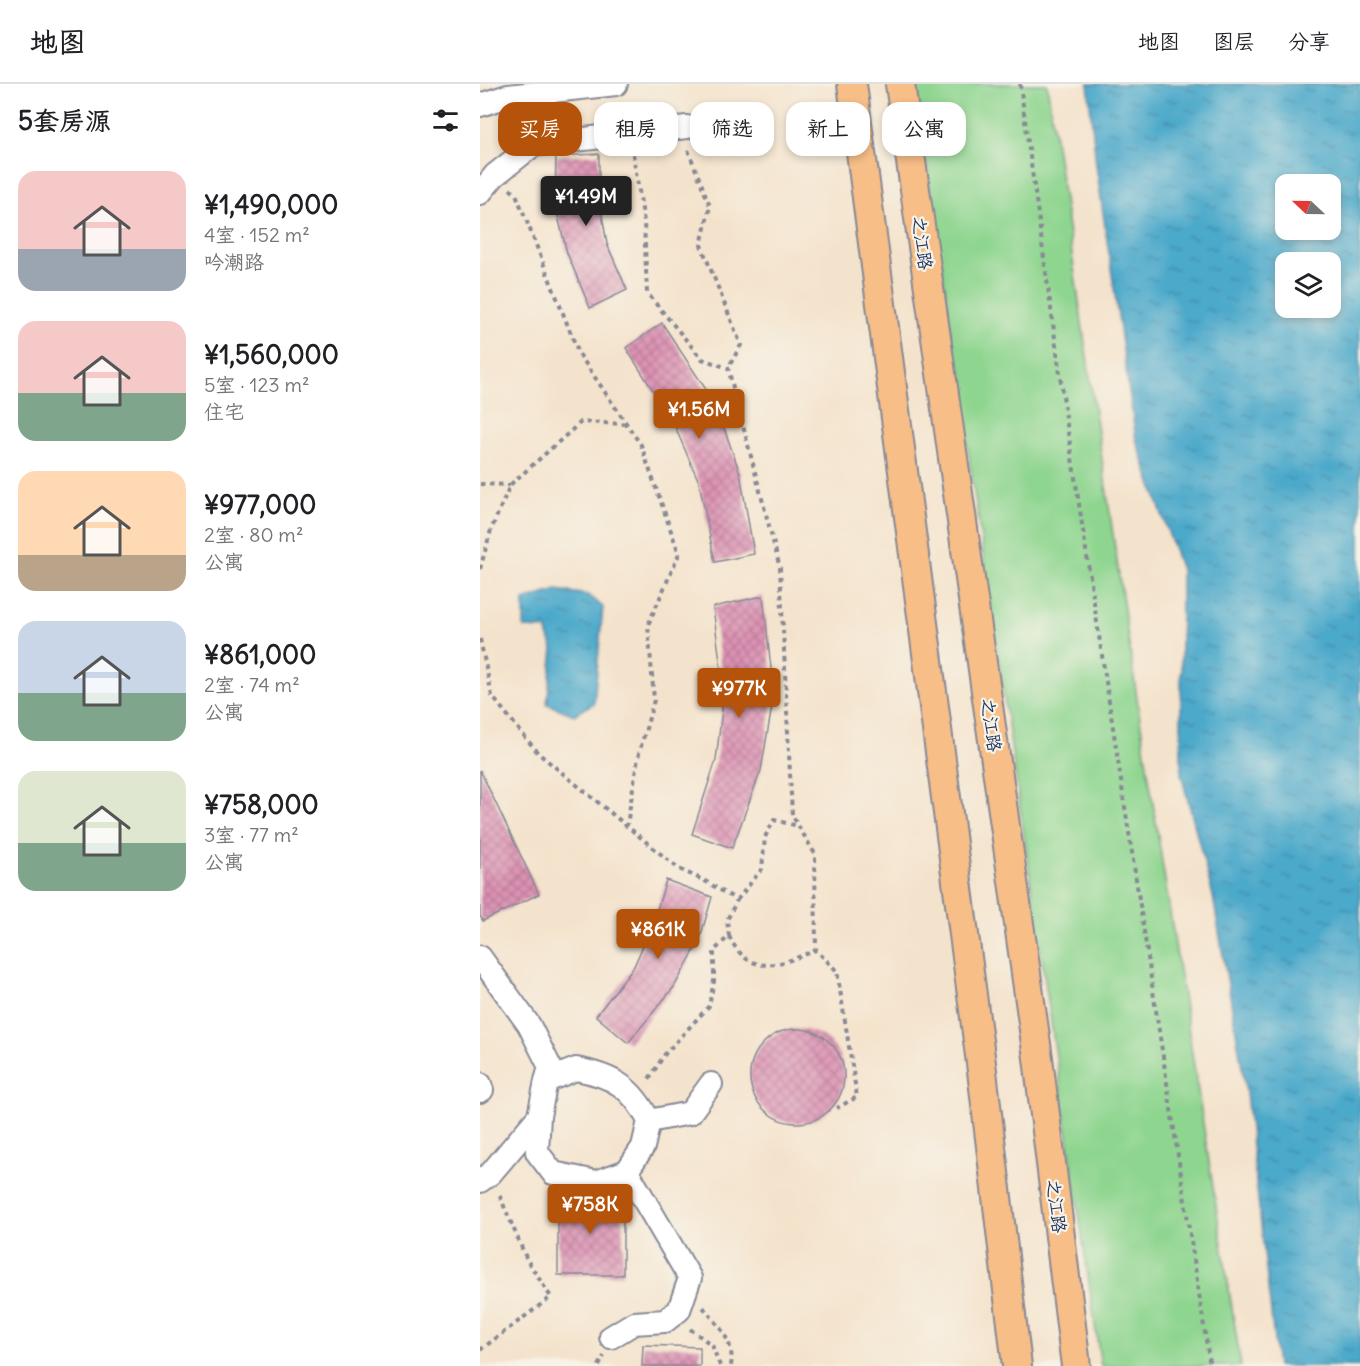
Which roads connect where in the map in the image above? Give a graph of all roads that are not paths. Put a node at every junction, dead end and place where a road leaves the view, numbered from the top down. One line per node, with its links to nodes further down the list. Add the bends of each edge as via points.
1 (616, 84): 4 (street)
2 (852, 84): 18 (main road, via 981,1059)
3 (900, 84): 19 (main road, 之江路, via 1038,1058)
4 (560, 87): 5 (street)
5 (480, 105)
6 (687, 127): 7 (street, via 533,145 495,175)
7 (480, 193)
8 (480, 957): 9 (street, via 529,1025 549,1067)
9 (546, 1081): 13 (street); 14 (street, via 576,1069 606,1075 637,1099)
10 (480, 1084): 12 (street)
11 (711, 1084): 14 (street, via 690,1113)
12 (480, 1091)
13 (538, 1116): 15 (street, via 537,1152 554,1173 596,1182); 16 (street)
14 (649, 1121): 15 (street, via 643,1147)
15 (627, 1171): 17 (street, via 690,1278 679,1310 665,1321 634,1323)
16 (486, 1177)
17 (611, 1337)
18 (1017, 1366)
19 (1076, 1366)

